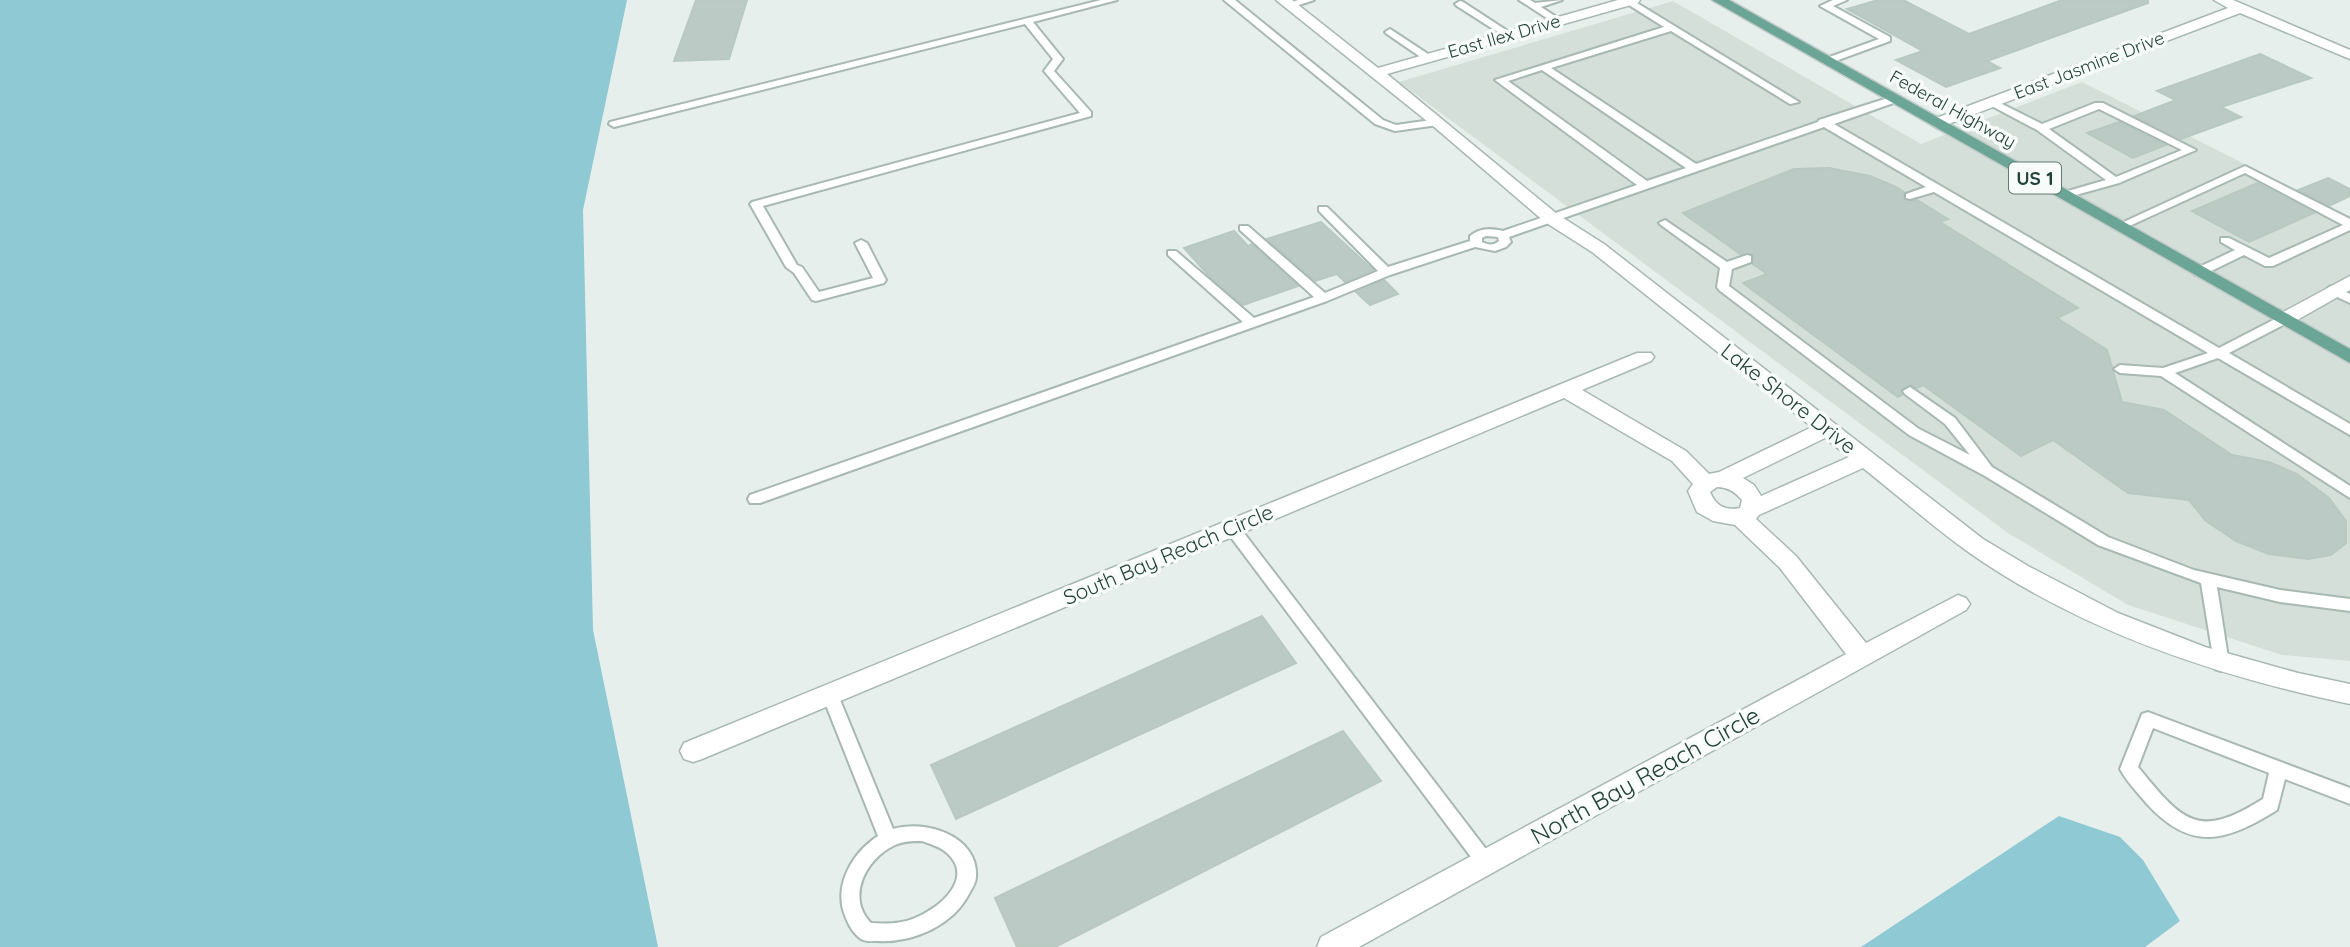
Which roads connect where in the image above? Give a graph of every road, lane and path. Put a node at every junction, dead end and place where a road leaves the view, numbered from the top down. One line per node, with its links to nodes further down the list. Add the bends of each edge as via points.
1 (1111, 0): 15 (lane)
2 (1229, 0): 27 (lane, via 1379,122 1395,128)
3 (1309, 0): 10 (lane)
4 (1524, 0): 12 (lane)
5 (1557, 0): 12 (lane)
6 (1629, 0): 14 (street, East Ilex Drive); 16 (lane)
7 (1719, 0): 21 (main road, Federal Highway / US 1)
8 (1842, 0): 21 (lane, via 1825,6 1887,39)
9 (2221, 0): 13 (street)
10 (1286, 3): 23 (street, Lake Shore Drive)
11 (1460, 4): 18 (lane)
12 (1534, 6): 14 (lane)
13 (2241, 8): 19 (street); 26 (street, East Jasmine Drive)
14 (1556, 20): 18 (street, East Ilex Drive)
15 (1027, 21): 30 (lane); 45 (lane, via 1058,59 1049,71 1087,114 756,204 792,267 816,297 880,280)
16 (1671, 28): 22 (lane); 25 (lane)
17 (1390, 32): 20 (lane)
18 (1507, 34): 20 (street, East Ilex Drive)
19 (2350, 55)
20 (1428, 58): 23 (street, East Ilex Drive)
21 (1827, 61): 24 (main road, Federal Highway / US 1)
22 (1544, 67): 32 (lane); 34 (lane, via 1500,79)
23 (1376, 73): 27 (street, Lake Shore Drive)
24 (1895, 99): 28 (lane); 29 (main road, Federal Highway / US 1)
25 (1794, 102)
26 (1992, 102): 29 (street, East Jasmine Drive); 31 (lane)
27 (1438, 122): 39 (street, Lake Shore Drive)
28 (1823, 122): 32 (lane); 35 (lane)
29 (1937, 123): 37 (main road, Federal Highway / US 1)
30 (614, 124)
31 (2041, 128): 33 (lane); 33 (lane, via 2099,105 2191,150)
32 (1694, 168): 34 (lane)
33 (2115, 181): 37 (lane)
34 (1645, 185): 39 (lane)
35 (1935, 188): 36 (lane); 57 (lane)
36 (1910, 195)
37 (2065, 195): 42 (main road, Federal Highway / US 1)
38 (1323, 209): 50 (lane)
39 (1551, 218): 50 (lane, via 1503,235 1505,242 1498,247 1476,243); 64 (street, Lake Shore Drive, via 1598,248)
40 (1665, 223): 49 (lane)
41 (2350, 225): 42 (lane, via 2245,169); 46 (lane, via 2269,263)
42 (2121, 226): 51 (main road, Federal Highway / US 1)
43 (1244, 228): 53 (lane)
44 (2225, 240): 46 (lane)
45 (861, 243)
46 (2244, 250): 51 (lane)
47 (1172, 253): 56 (lane)
48 (1747, 259): 49 (lane)
49 (1726, 267): 67 (lane, via 1723,286 1734,295 1914,432)
50 (1386, 272): 53 (lane)
51 (2199, 272): 55 (main road, Federal Highway / US 1)
52 (2342, 286): 54 (lane); 55 (street)
53 (1323, 298): 56 (lane)
54 (2350, 299)
55 (2283, 320): 57 (lane); 58 (main road, Federal Highway / US 1)
56 (1252, 323): 70 (lane)
57 (2217, 354): 61 (lane); 65 (lane)
58 (2350, 357)
59 (1644, 358): 62 (street, South Bay Reach Circle)
60 (2120, 369): 61 (lane)
61 (2164, 372): 69 (lane)
62 (1566, 390): 68 (street); 72 (street, South Bay Reach Circle)
63 (1910, 391): 67 (lane, via 1950,421)
64 (1827, 428): 66 (street, Lake Shore Drive); 68 (street)
65 (2350, 430)
66 (1865, 458): 71 (street); 77 (street, Lake Shore Drive, via 1975,545 2029,579 2110,621)
67 (1990, 472): 73 (lane, via 2103,541)
68 (1714, 481): 71 (street, via 1745,489 1753,500); 71 (street, via 1699,491 1705,506 1718,514)
69 (2350, 492)
70 (755, 499)
71 (1746, 513): 76 (street)
72 (1232, 528): 79 (street, South Bay Reach Circle); 84 (lane)
73 (2208, 579): 75 (lane, via 2280,596); 77 (lane)
74 (1958, 604): 76 (street, North Bay Reach Circle)
75 (2350, 605)
76 (1862, 656): 84 (street, North Bay Reach Circle)
77 (2221, 664): 78 (street, Lake Shore Drive)
78 (2350, 694)
79 (830, 695): 80 (street, South Bay Reach Circle); 83 (lane)
80 (693, 751)
81 (2278, 769): 81 (lane, via 2148,719 2129,769 2154,801 2180,822 2204,833 2242,824 2271,803); 82 (lane)
82 (2350, 796)
83 (888, 839): 83 (lane, via 859,863 849,897 862,928 876,938 913,942 948,924 967,892 968,875 964,859 940,837 923,833)
84 (1486, 863): 85 (street, North Bay Reach Circle)
85 (1331, 947)

